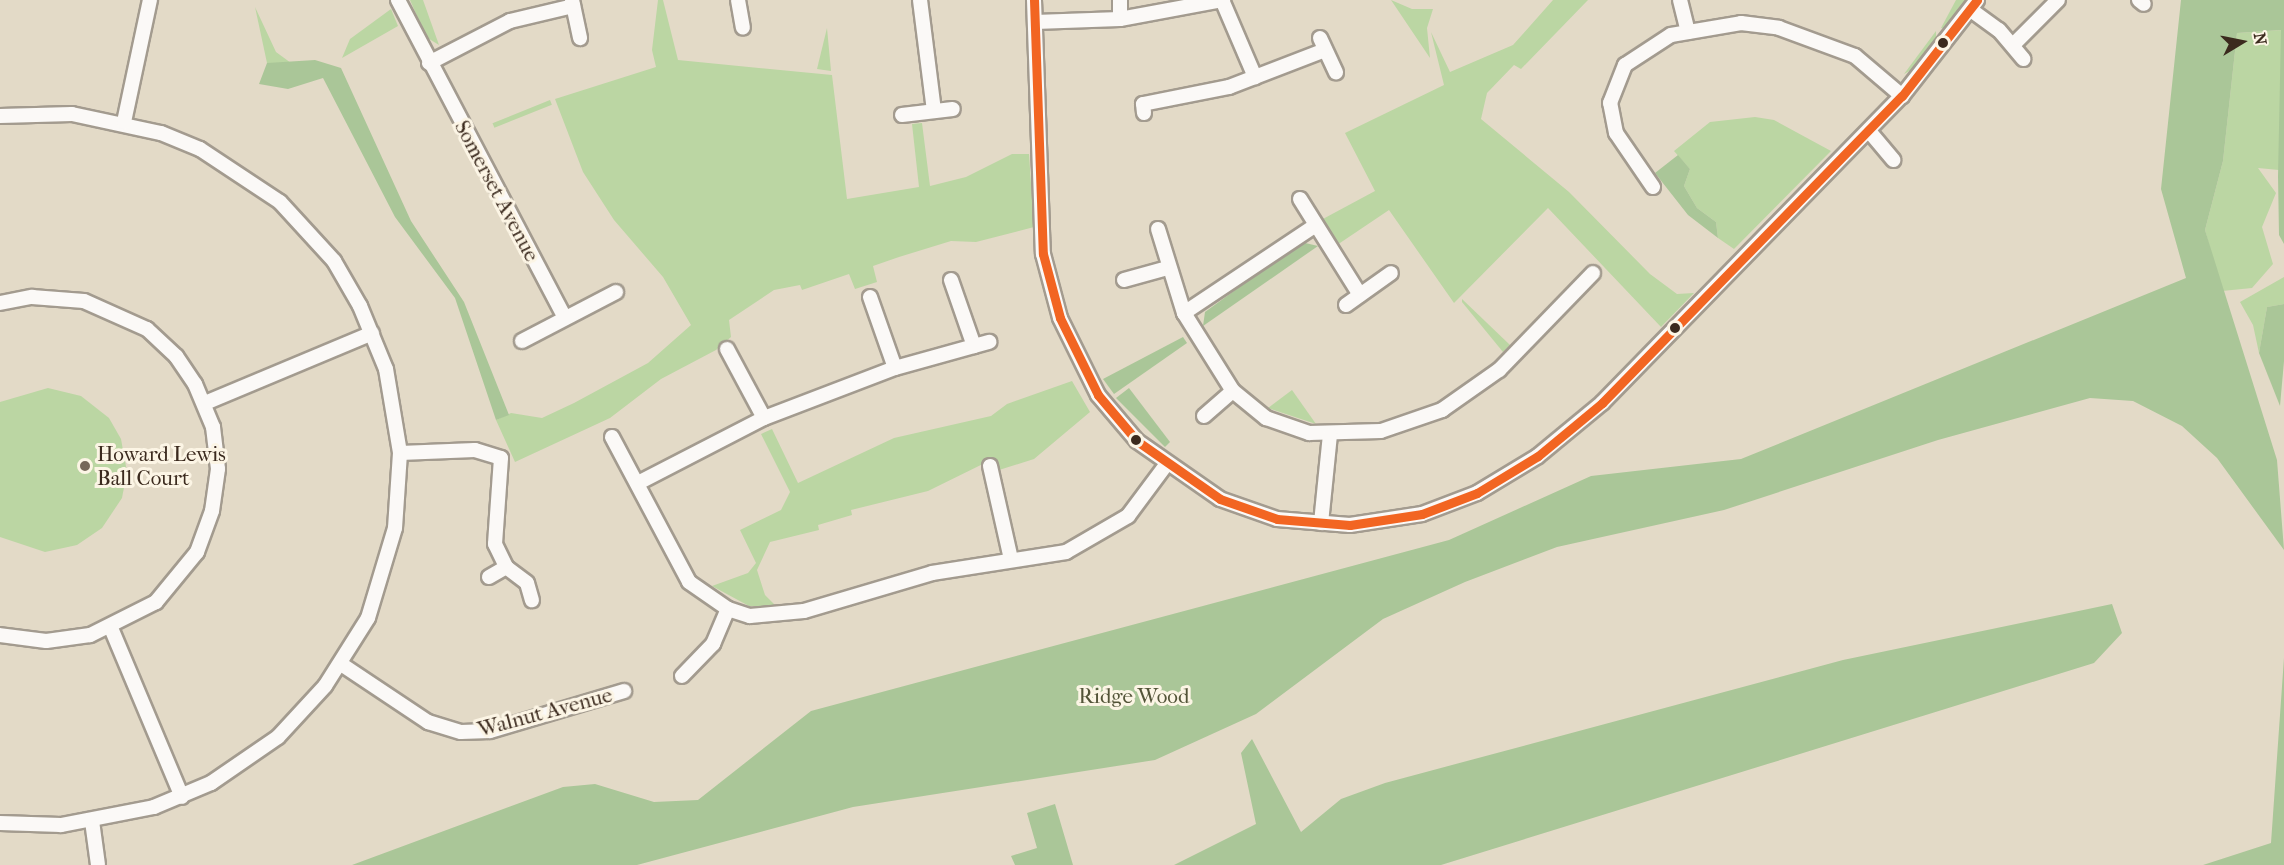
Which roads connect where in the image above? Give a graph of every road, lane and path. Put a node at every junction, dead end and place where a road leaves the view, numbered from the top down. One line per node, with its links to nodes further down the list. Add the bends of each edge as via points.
1 (150, 0): 28 (street)
2 (398, 0): 19 (street, Somerset Avenue)
3 (738, 0): 14 (street)
4 (920, 0): 24 (street)
5 (1034, 0): 13 (street)
6 (1120, 0): 12 (street)
7 (1222, 0): 12 (street); 21 (street)
8 (1680, 0): 15 (street)
9 (2058, 0): 17 (street)
10 (572, 3): 16 (street); 19 (street, via 510,21)
11 (1974, 5): 17 (street); 22 (street)
12 (1120, 19): 13 (street)
13 (1035, 22): 60 (street, via 1037,196 1052,292 1070,343 1098,395)
14 (743, 28)
15 (1688, 32): 22 (street, via 1741,23 1779,28 1855,56); 31 (street, via 1636,55 1613,88 1616,133)
16 (580, 38)
17 (2014, 45): 18 (street)
18 (2023, 59)
19 (429, 63): 46 (street, Somerset Avenue)
20 (1336, 72): 21 (street, via 1322,44)
21 (1255, 77): 25 (street, via 1143,104)
22 (1902, 96): 29 (street)
23 (953, 109): 24 (street)
24 (934, 111): 26 (street)
25 (1144, 113)
26 (902, 115)
27 (0, 116): 28 (street, via 72,114)
28 (123, 122): 47 (street, via 200,149 280,202 334,261)
29 (1869, 130): 30 (street); 63 (street, via 1602,403 1538,456 1438,510 1375,522)
30 (1893, 160)
31 (1653, 187)
32 (1300, 199): 33 (street)
33 (1313, 227): 41 (street); 45 (street)
34 (1158, 229): 35 (street)
35 (1168, 268): 39 (street); 45 (street)
36 (1391, 273): 41 (street)
37 (1593, 273): 57 (street, via 1563,294 1499,370 1442,410 1400,427)
38 (951, 280): 50 (street)
39 (1124, 280)
40 (616, 292): 46 (street)
41 (1360, 295): 44 (street)
42 (870, 297): 52 (street)
43 (0, 303): 54 (street, via 63,298 118,312 176,356)
44 (1346, 305)
45 (1184, 313): 53 (street)
46 (565, 318): 48 (street)
47 (372, 333): 54 (street); 59 (street, via 394,400)
48 (522, 342)
49 (989, 342): 50 (street)
50 (974, 346): 52 (street)
51 (727, 349): 56 (street)
52 (895, 368): 56 (street)
53 (1233, 391): 55 (street); 57 (street, via 1287,427)
54 (205, 403): 69 (street, via 218,469 205,534 172,586)
55 (1204, 416)
56 (764, 418): 62 (street)
57 (1330, 435): 63 (street)
58 (612, 436): 62 (street)
59 (400, 453): 65 (street, via 476,450 498,454 504,469 493,535); 71 (street, via 388,560 368,618)
60 (1166, 465): 63 (street, via 1220,499 1277,519); 64 (street, via 1128,516 1094,541 1066,552)
61 (990, 466): 64 (street, via 1000,480)
62 (638, 483): 68 (street, via 689,582)
63 (1321, 523)
64 (1011, 560): 68 (street, via 932,573 777,616)
65 (506, 567): 66 (street); 67 (street, via 527,583)
66 (489, 577)
67 (532, 600)
68 (728, 609): 72 (street, via 713,644)
69 (111, 628): 70 (street, via 46,641); 74 (street)
70 (0, 635)
71 (341, 664): 73 (street, Walnut Avenue, via 428,722 461,732 490,731); 74 (street, via 293,722 260,752)
72 (682, 676)
73 (624, 691)
74 (182, 797): 75 (street)
75 (93, 821): 76 (street); 77 (street)
76 (0, 823)
77 (98, 865)

